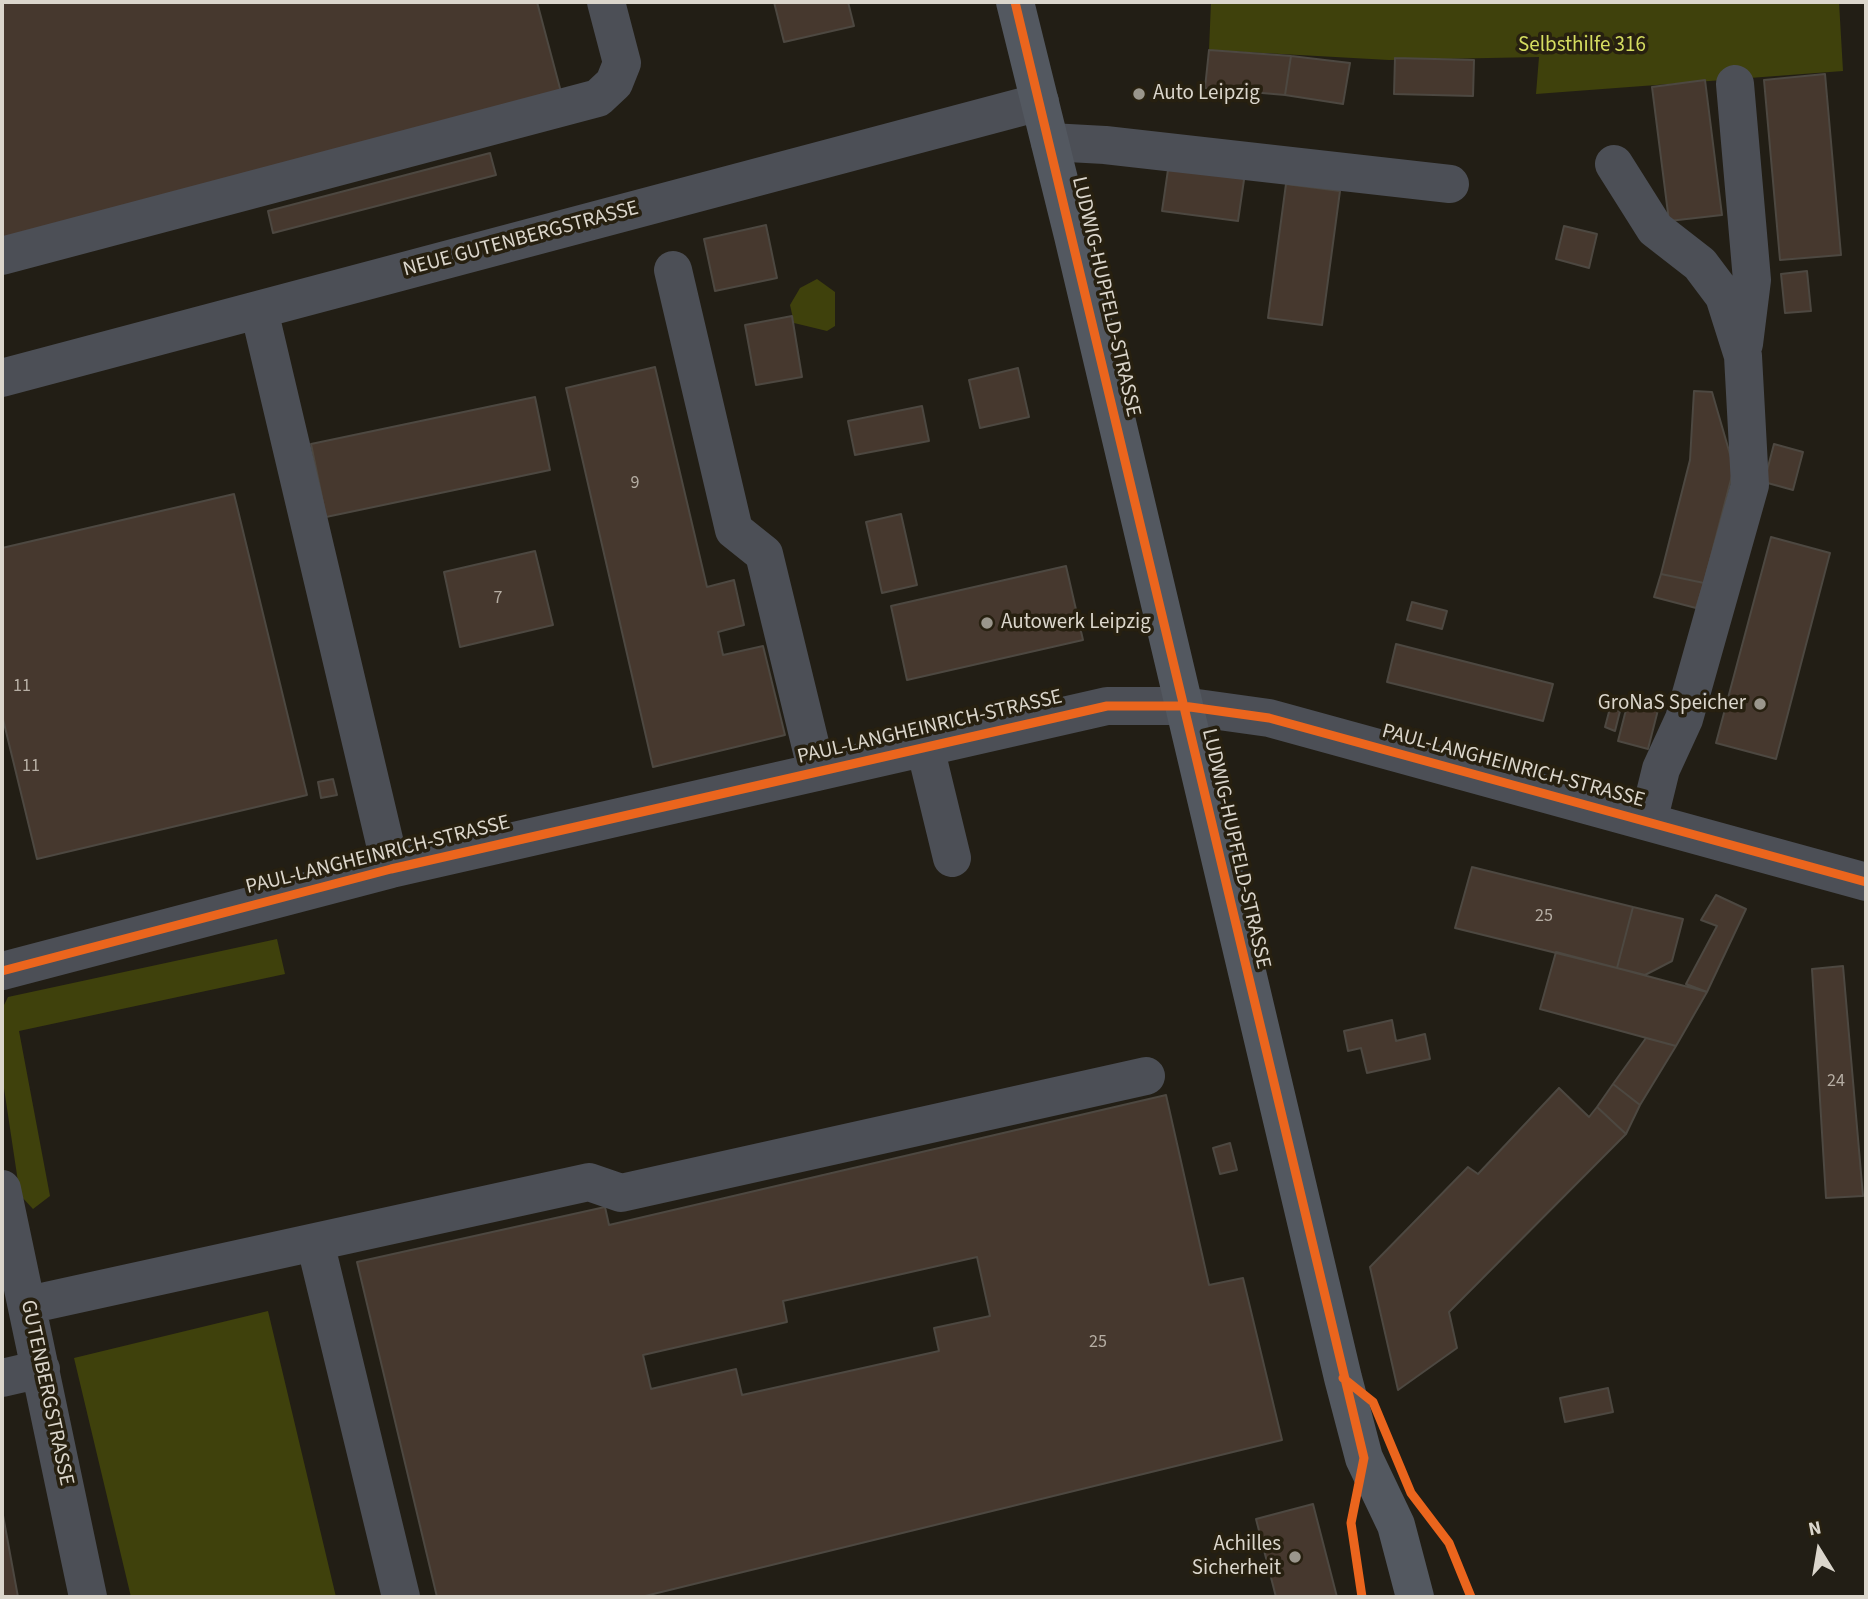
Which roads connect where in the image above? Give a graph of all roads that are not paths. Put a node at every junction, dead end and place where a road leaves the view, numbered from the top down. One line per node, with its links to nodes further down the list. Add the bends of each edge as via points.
1 (606, 2): 8 (street, via 622,63 614,83 598,98)
2 (1015, 2): 4 (main road, LUDWIG-HUPFELD-STRASSE)
3 (1735, 85): 11 (street, via 1752,280)
4 (1040, 102): 5 (main road, LUDWIG-HUPFELD-STRASSE); 10 (street, NEUE GUTENBERGSTRASSE)
5 (1050, 142): 7 (street); 13 (main road, LUDWIG-HUPFELD-STRASSE)
6 (1614, 164): 11 (street, via 1655,229 1700,264 1724,296)
7 (1450, 184)
8 (2, 256)
9 (673, 270): 15 (street, via 734,530 764,554)
10 (259, 310): 12 (street, NEUE GUTENBERGSTRASSE); 18 (street)
11 (1743, 356): 16 (street, via 1749,485 1684,719 1661,769)
12 (2, 378)
13 (1183, 706): 14 (street, PAUL-LANGHEINRICH-STRASSE, via 1107,706); 16 (street, PAUL-LANGHEINRICH-STRASSE, via 1269,718); 29 (main road, LUDWIG-HUPFELD-STRASSE, via 1357,1432 1364,1458 1396,1525)
14 (925, 747): 15 (street, PAUL-LANGHEINRICH-STRASSE); 17 (street)
15 (817, 772): 18 (street, PAUL-LANGHEINRICH-STRASSE)
16 (1648, 821): 19 (street, PAUL-LANGHEINRICH-STRASSE)
17 (952, 858)
18 (391, 869): 20 (street, PAUL-LANGHEINRICH-STRASSE)
19 (1866, 882)
20 (2, 971)
21 (1146, 1076): 23 (street, via 621,1193 589,1182)
22 (2, 1189): 24 (street, GUTENBERGSTRASSE)
23 (315, 1242): 24 (street); 28 (street)
24 (28, 1305): 25 (street, GUTENBERGSTRASSE)
25 (41, 1369): 26 (street); 27 (street, GUTENBERGSTRASSE)
26 (2, 1378)
27 (88, 1597)
28 (401, 1597)
29 (1415, 1597)

